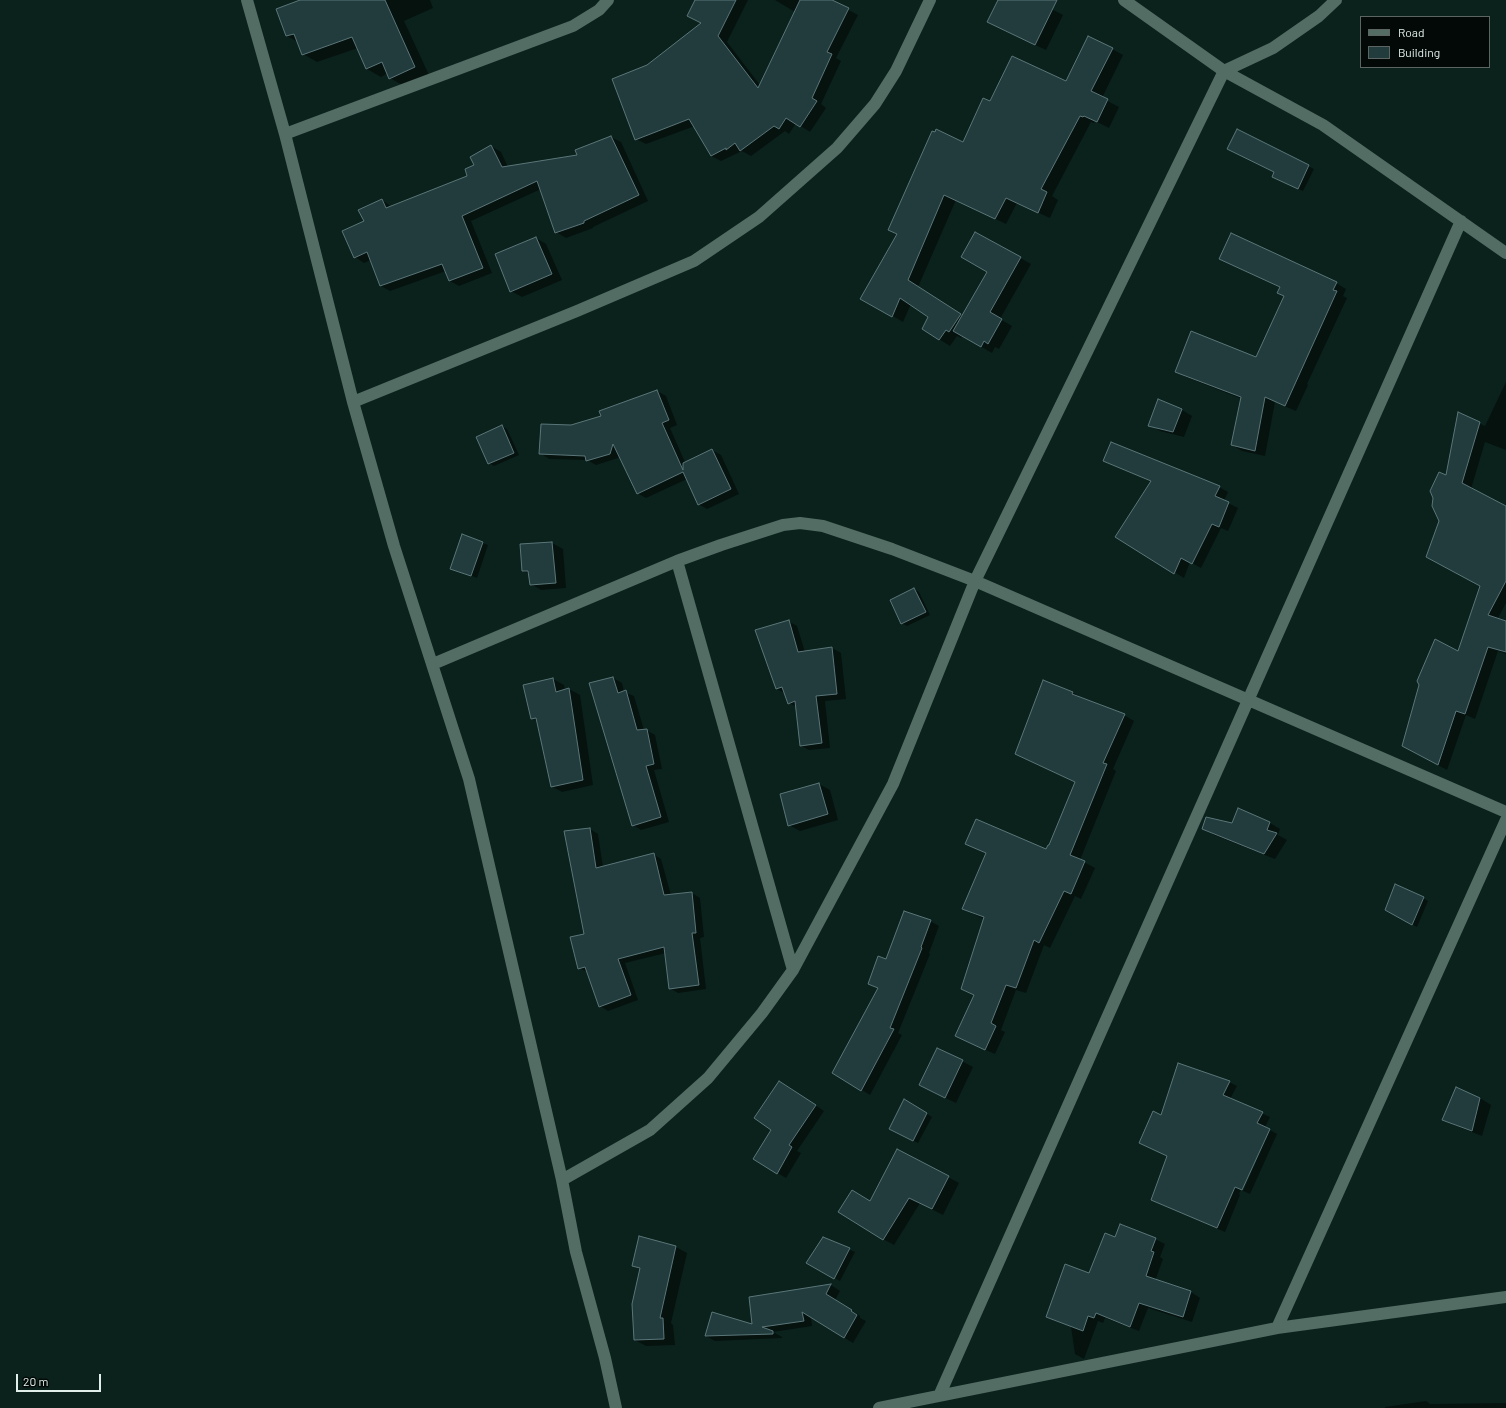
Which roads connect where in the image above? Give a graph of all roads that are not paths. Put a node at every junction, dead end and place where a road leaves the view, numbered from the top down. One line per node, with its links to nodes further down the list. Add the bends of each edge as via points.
1 (247, 0): 7 (street)
2 (608, 0): 7 (street, via 599,10 573,26)
3 (930, 0): 10 (street, via 896,71 876,104 837,148 759,217 694,261)
4 (1124, 0): 6 (street)
5 (1336, 0): 6 (street, via 1319,16 1273,48)
6 (1224, 71): 8 (street, via 1323,124); 12 (street)
7 (285, 134): 10 (street)
8 (1461, 222): 9 (street); 14 (street)
9 (1506, 253)
10 (353, 402): 13 (street, via 394,546)
11 (678, 561): 12 (street, via 783,525 800,523 823,526 892,548); 13 (street); 17 (street)
12 (976, 581): 14 (street); 17 (street, via 893,784)
13 (433, 664): 18 (street, via 469,779)
14 (1248, 700): 15 (street); 21 (street)
15 (1506, 812)
16 (1506, 820): 20 (street)
17 (793, 970): 18 (street, via 762,1014 708,1078 650,1130)
18 (562, 1180): 22 (street, via 576,1252)
19 (1506, 1297): 20 (street)
20 (1277, 1328): 21 (street)
21 (939, 1396): 23 (street)
22 (616, 1408)
23 (879, 1408)

